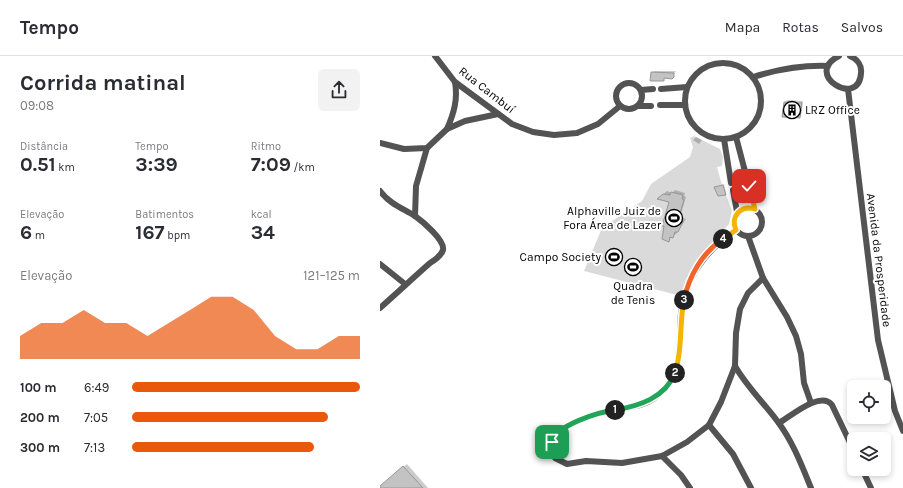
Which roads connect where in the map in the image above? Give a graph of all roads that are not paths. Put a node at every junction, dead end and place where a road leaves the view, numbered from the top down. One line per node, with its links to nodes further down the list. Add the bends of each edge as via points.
1 (436, 56): 6 (street, Rua Cambuí)
2 (839, 56): 4 (street)
3 (850, 56): 10 (street, via 858,62 862,72 858,82)
4 (828, 66): 5 (street, via 787,67); 10 (street, via 830,82 839,88)
5 (753, 77): 7 (street, via 745,69 723,62 701,69); 19 (street, via 762,99 760,112 751,127)
6 (455, 82): 17 (street, Rua Cambuí); 18 (street, via 454,113)
7 (687, 87): 9 (street); 13 (street)
8 (653, 89): 11 (street)
9 (661, 89)
10 (848, 89): 41 (street, Avenida da Prosperidade, via 878,340 895,411)
11 (641, 90): 14 (street, via 634,84 622,85 616,96); 15 (street, via 642,98)
12 (660, 105): 13 (street)
13 (685, 105): 20 (street, via 694,126 713,138)
14 (620, 106): 15 (street, via 630,110); 17 (street, Rua Cambuí, via 598,124 577,133 554,135 534,132 512,124)
15 (638, 106): 16 (street)
16 (651, 106)
17 (498, 114): 18 (street, via 465,121)
18 (447, 129): 22 (street)
19 (736, 137): 20 (street); 23 (street)
20 (724, 139): 24 (street)
21 (380, 142): 22 (street, via 404,149)
22 (427, 148): 30 (street, via 416,186)
23 (747, 179)
24 (731, 183)
25 (749, 186): 28 (street)
26 (733, 190): 29 (street)
27 (380, 191): 30 (street, via 396,206)
28 (755, 209): 29 (street, via 746,208); 32 (street, via 761,216 762,225 757,233)
29 (737, 212): 31 (street, via 734,221)
30 (416, 216): 35 (street, via 438,237 443,248 439,256)
31 (736, 230): 32 (street); 43 (street, via 706,254 691,278 681,312 678,365 669,383 647,403 604,412 575,422 556,434 552,442 552,452 556,458 567,464 586,460 628,462)
32 (748, 236): 34 (street)
33 (380, 264): 35 (street)
34 (763, 278): 37 (street, via 748,293 740,309); 38 (street, via 796,336 804,382)
35 (405, 284): 36 (street)
36 (380, 308)
37 (735, 366): 39 (street); 40 (street, via 724,397)
38 (811, 403): 39 (street); 42 (street, via 822,399 830,402)
39 (779, 423): 47 (street)
40 (709, 425): 43 (street, via 687,442); 46 (street, via 733,454)
41 (903, 432)
42 (847, 437)
43 (662, 456): 45 (street)
44 (865, 476): 48 (street)
45 (690, 488)
46 (751, 488)
47 (811, 488)
48 (871, 488)

